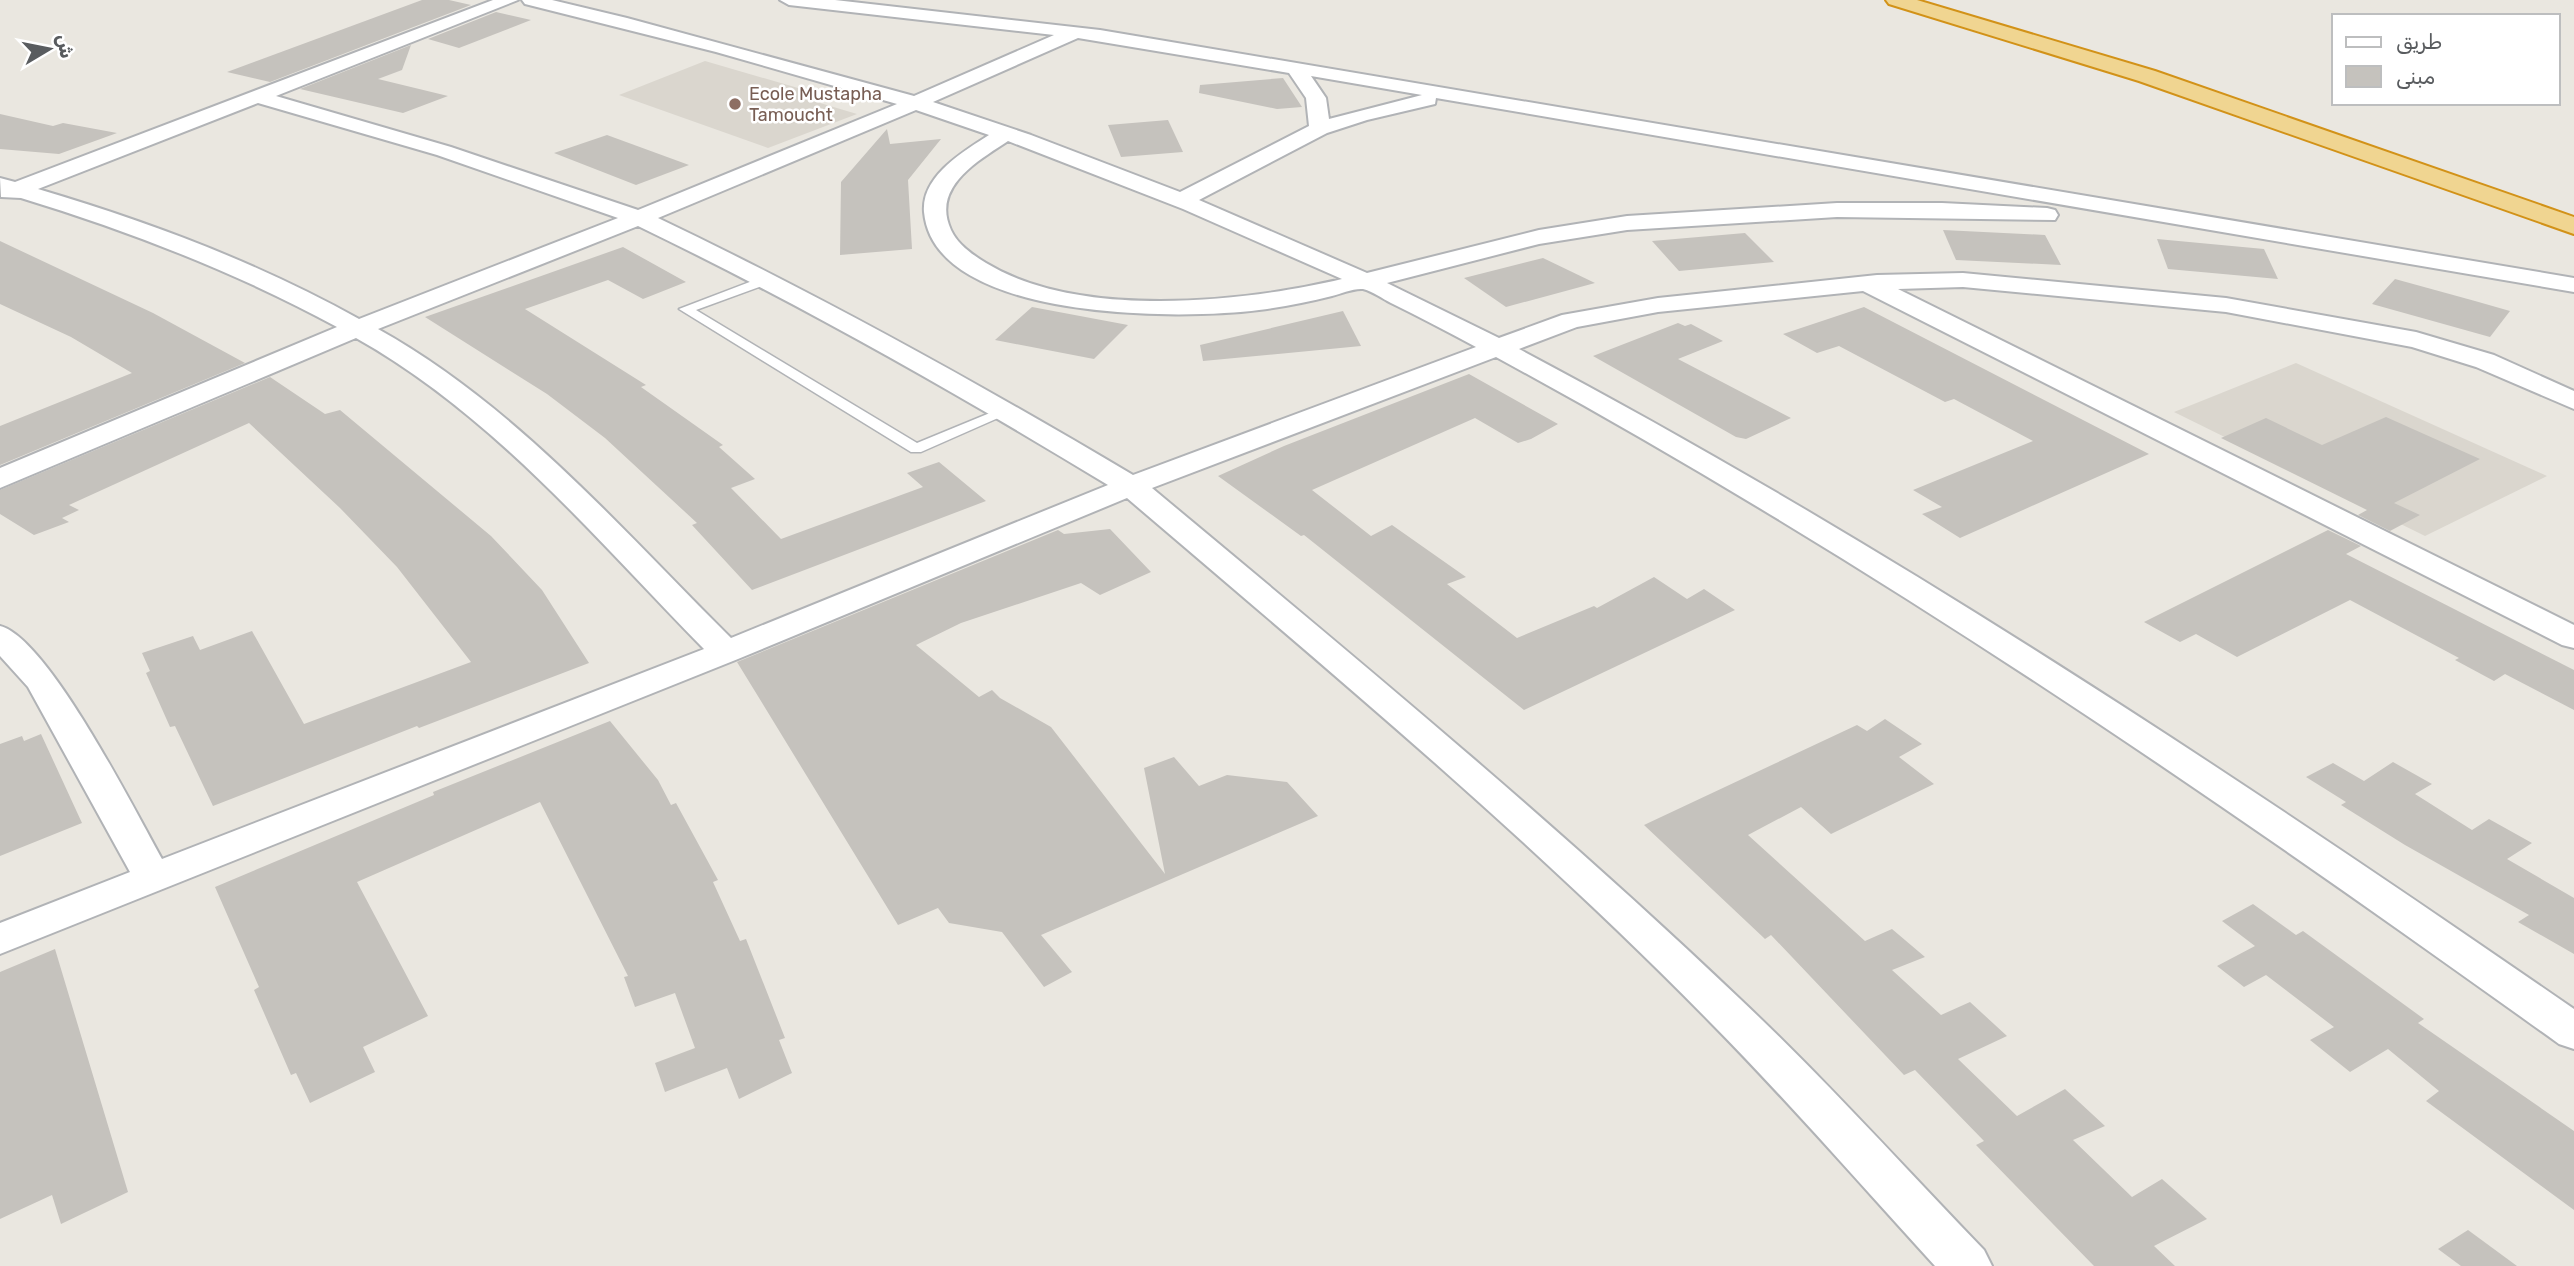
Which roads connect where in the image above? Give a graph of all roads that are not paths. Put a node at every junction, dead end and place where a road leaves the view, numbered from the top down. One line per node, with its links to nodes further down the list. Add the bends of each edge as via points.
1 (509, 0): 9 (street)
2 (531, 0): 10 (street)
3 (789, 0): 6 (street)
4 (1896, 0): 20 (highway, via 2147,76)
5 (1935, 0): 18 (highway, via 2312,117)
6 (1075, 32): 7 (street); 10 (street)
7 (1297, 70): 8 (street); 11 (street, via 1316,98)
8 (1455, 96): 11 (street, via 1383,109); 13 (street)
9 (258, 97): 15 (street); 19 (street, via 444,151)
10 (916, 103): 12 (street); 19 (street)
11 (1320, 129): 16 (street)
12 (1004, 134): 16 (street); 23 (street, via 955,169 940,188 934,207 937,227 951,247 1001,281 1090,303 1208,307 1275,300)
13 (1909, 173): 14 (street); 17 (street)
14 (1970, 183): 17 (street, via 1958,198); 21 (street)
15 (5, 190): 26 (street, via 183,247)
16 (1179, 201): 23 (street)
17 (1923, 208): 21 (street); 23 (street, via 1607,225)
18 (2574, 209)
19 (639, 218): 22 (street); 26 (street)
20 (2574, 226)
21 (2295, 236): 25 (street)
22 (768, 279): 29 (street); 29 (lane, via 686,309 916,449)
23 (1361, 279): 27 (street)
24 (1866, 283): 27 (street, via 1658,304 1571,320); 28 (street, via 1963,280 2226,305 2416,340 2485,360); 33 (street)
25 (2574, 285)
26 (360, 327): 30 (street); 34 (street, via 453,391 551,474)
27 (1495, 346): 31 (street); 37 (street, via 1763,493 2001,640 2231,792)
28 (2574, 401)
29 (1007, 411): 31 (street)
30 (0, 479)
31 (1131, 486): 34 (street); 38 (street, via 1552,848 1726,1011)
32 (0, 636): 35 (street, via 42,681)
33 (2574, 638)
34 (726, 652): 35 (street)
35 (153, 877): 36 (street)
36 (0, 939)
37 (2574, 1032)
38 (1967, 1266)

